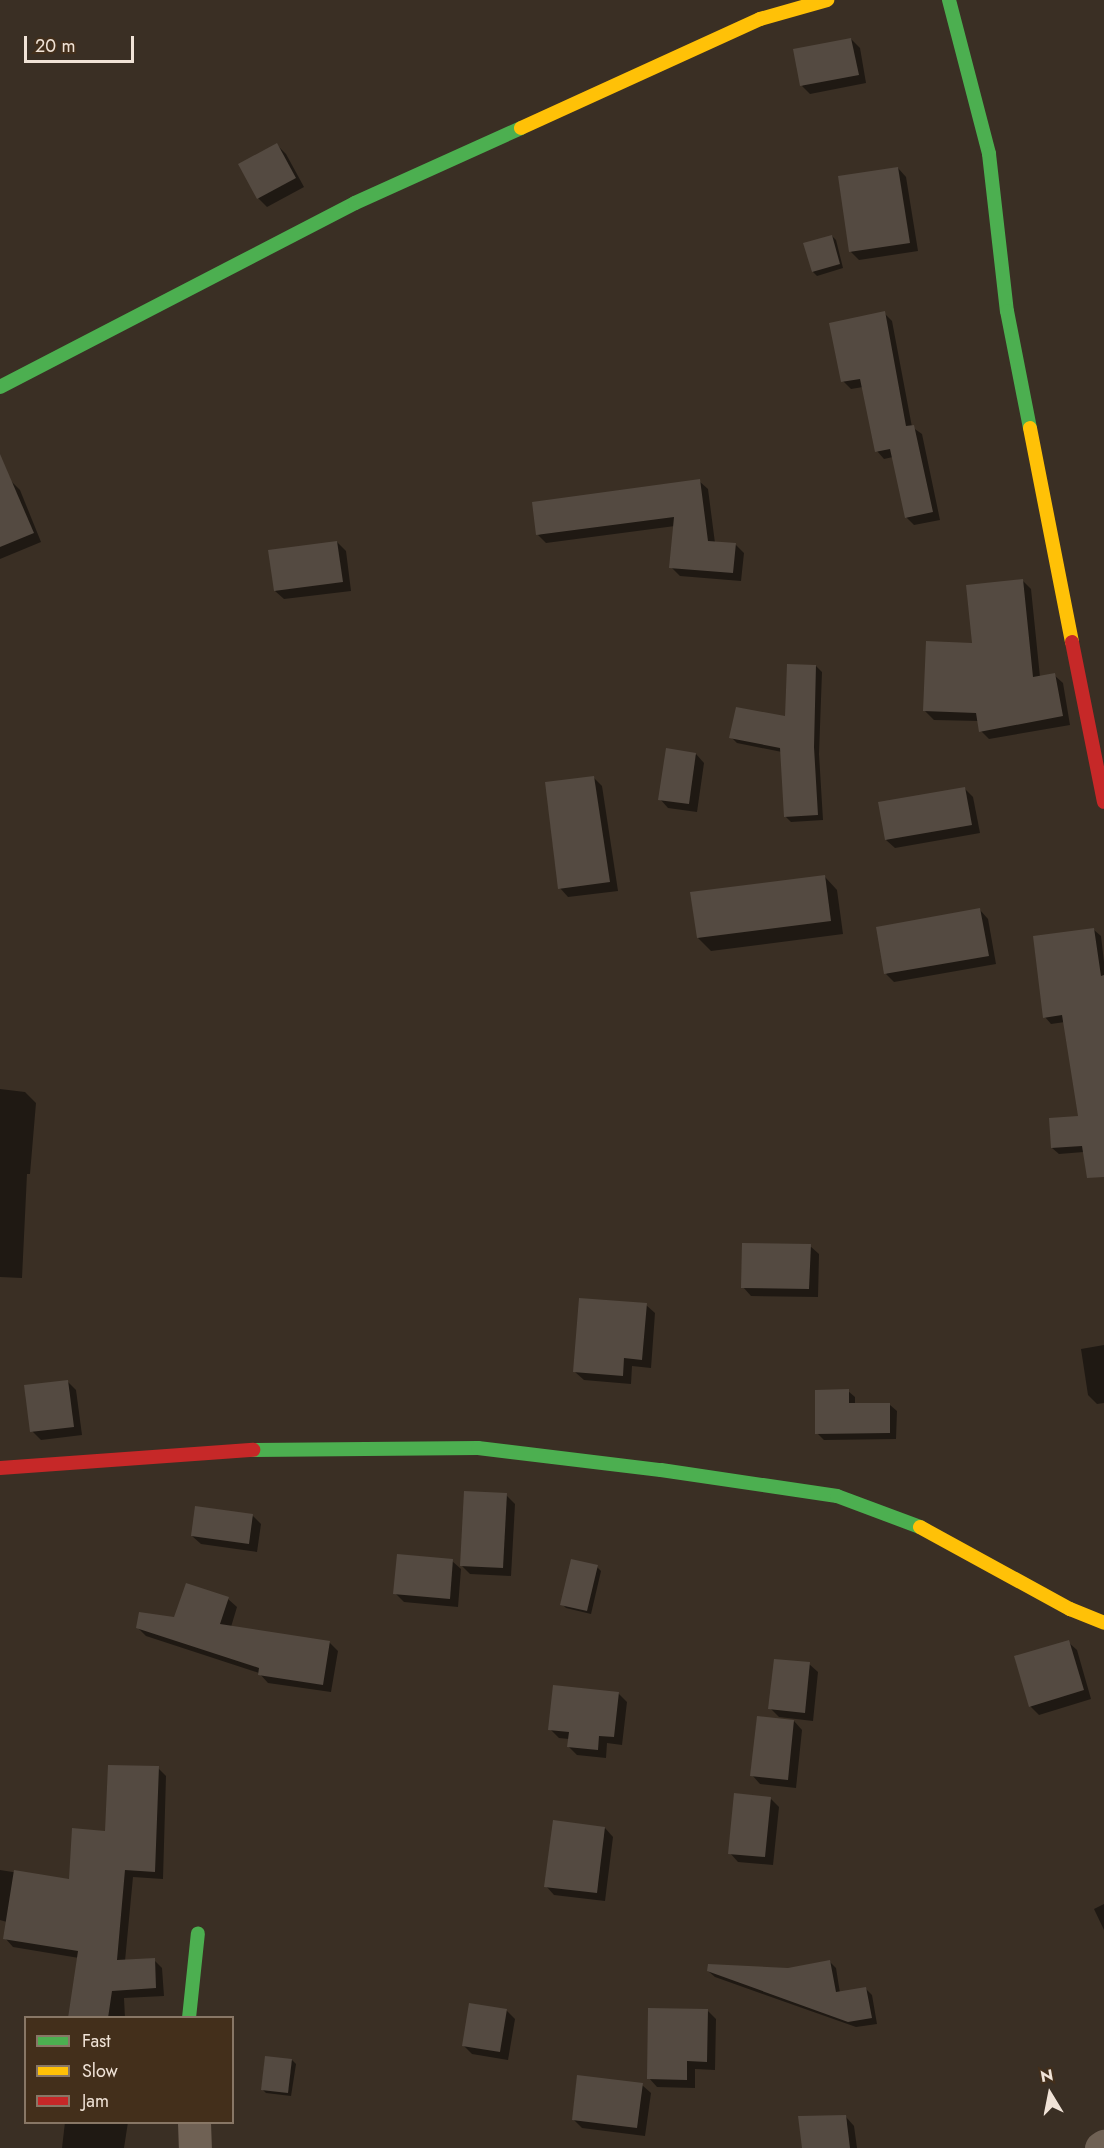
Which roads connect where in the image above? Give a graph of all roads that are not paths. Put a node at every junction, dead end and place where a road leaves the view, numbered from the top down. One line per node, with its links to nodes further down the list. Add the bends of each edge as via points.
1 (826, 0): 3 (street, via 760,19 356,203)
2 (949, 0): 4 (street, via 989,154 1007,311)
3 (0, 387)
4 (1104, 802)
5 (0, 1468): 6 (street, via 272,1449 478,1448 661,1470 837,1496 929,1530 1070,1609)
6 (1104, 1623)
7 (198, 1933): 8 (street)
8 (189, 2016)
9 (194, 2124): 10 (street)
10 (195, 2148)

